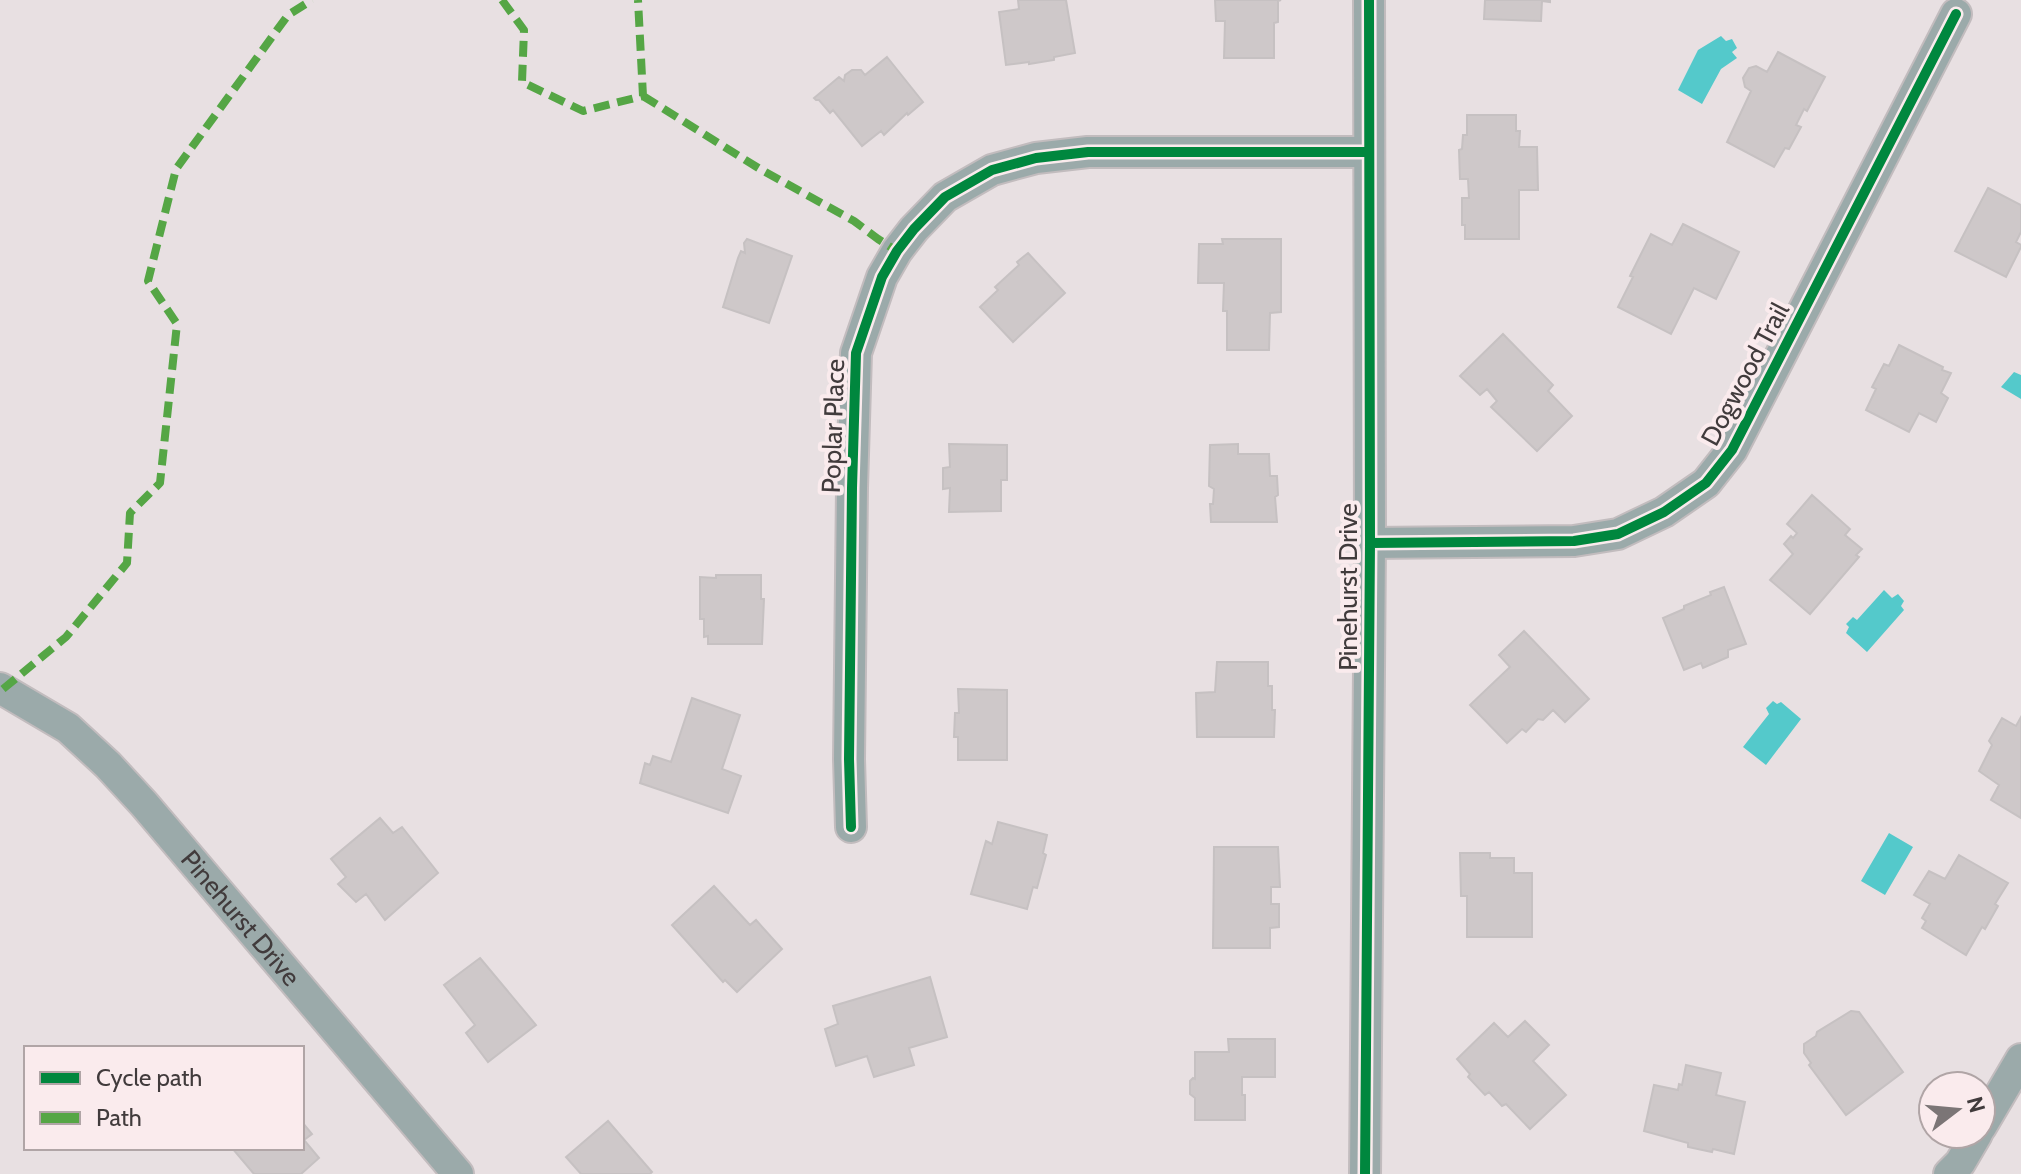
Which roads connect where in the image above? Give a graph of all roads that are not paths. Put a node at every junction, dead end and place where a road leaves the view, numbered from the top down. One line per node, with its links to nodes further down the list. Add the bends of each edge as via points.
1 (1369, 0): 3 (street, Pinehurst Drive)
2 (1956, 14): 4 (street, Dogwood Trail, via 1732,450 1706,483 1664,512 1618,534 1574,541)
3 (1368, 152): 4 (street, Pinehurst Drive); 6 (street, Poplar Place, via 1088,152 1036,158 992,170 945,197 897,251 882,277 856,353)
4 (1370, 543): 11 (street, Pinehurst Drive)
5 (0, 688): 10 (street, Pinehurst Drive, via 68,728 108,765)
6 (851, 827)
7 (2021, 1059): 8 (street)
8 (1997, 1100)
9 (1968, 1150): 12 (street)
10 (458, 1174)
11 (1365, 1174)
12 (1949, 1174)

